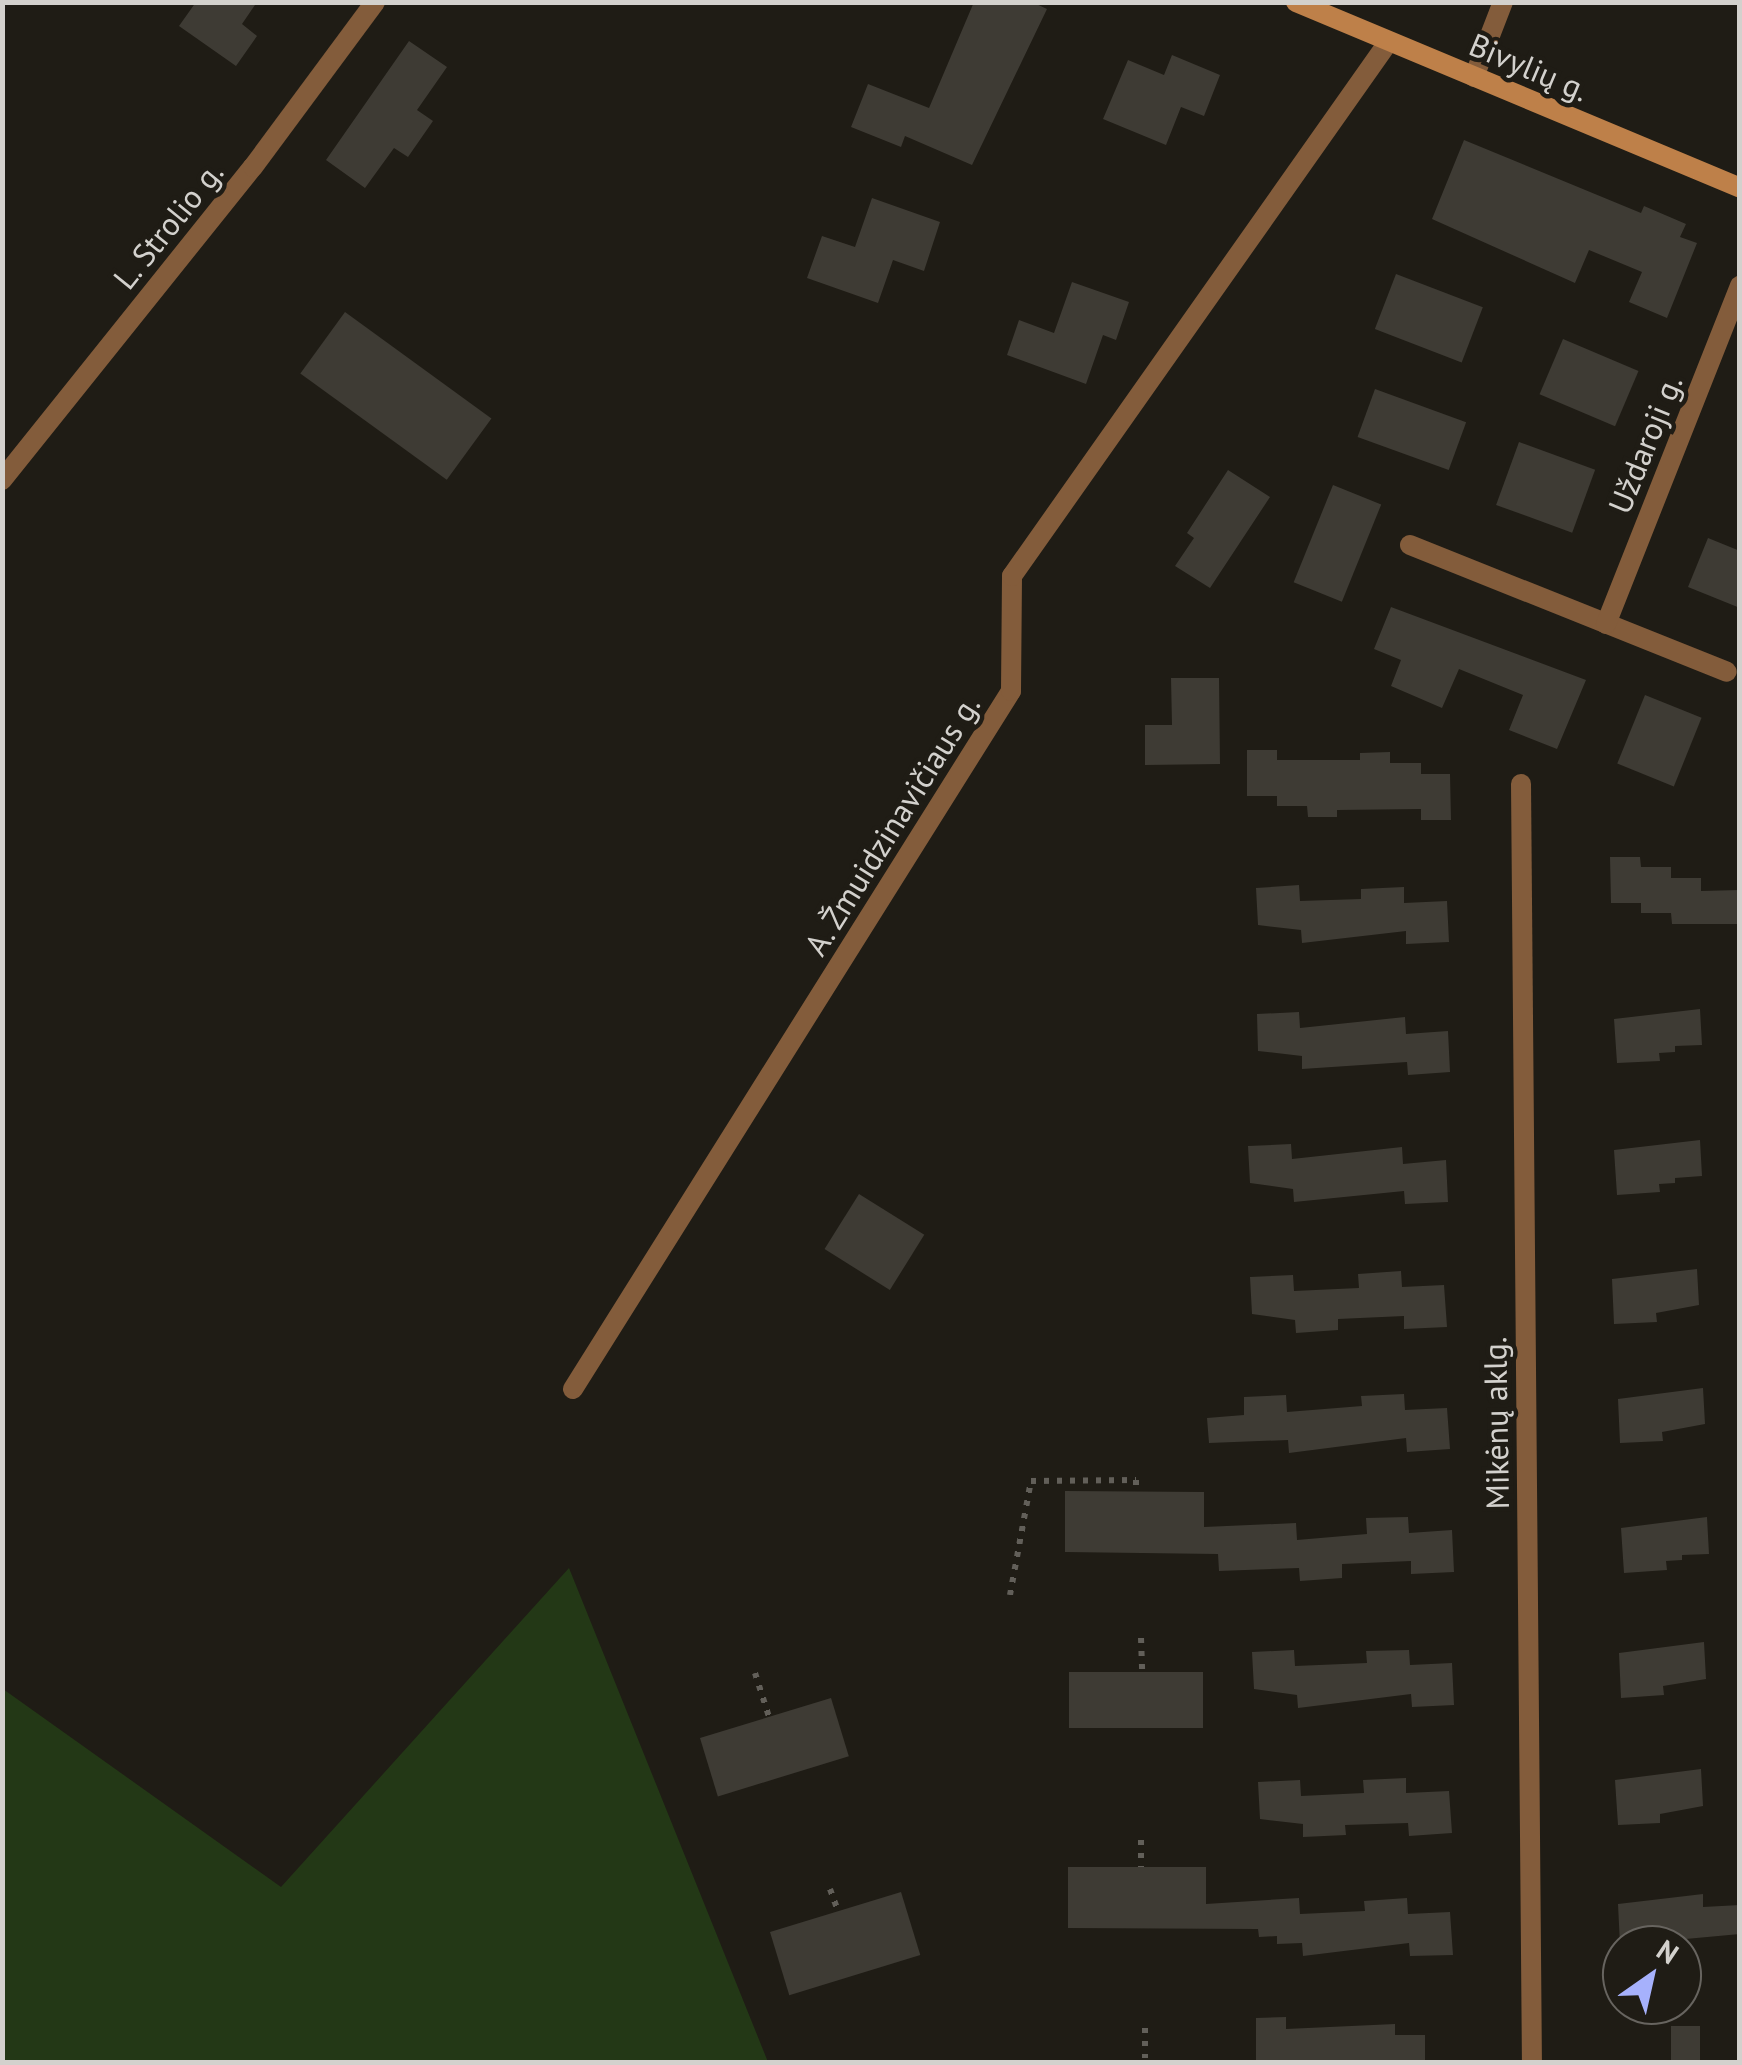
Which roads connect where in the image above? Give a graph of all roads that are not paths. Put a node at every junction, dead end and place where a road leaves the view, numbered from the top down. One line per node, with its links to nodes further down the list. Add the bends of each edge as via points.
1 (375, 2): 8 (street, L. Strolio g.)
2 (1296, 2): 4 (street, Bivylių g.)
3 (1503, 2): 5 (street)
4 (1389, 41): 5 (street, Bivylių g.); 13 (street, A. Žmuidzinavičiaus g., via 1012,576 1012,691)
5 (1474, 76): 6 (street, Bivylių g.)
6 (1740, 188)
7 (1740, 286): 10 (street, Uždaroji g.)
8 (2, 480)
9 (1410, 545): 10 (street)
10 (1606, 624): 11 (street)
11 (1727, 672)
12 (1520, 784): 14 (street, Mikėnų aklg.)
13 (574, 1389)
14 (1532, 2062)

